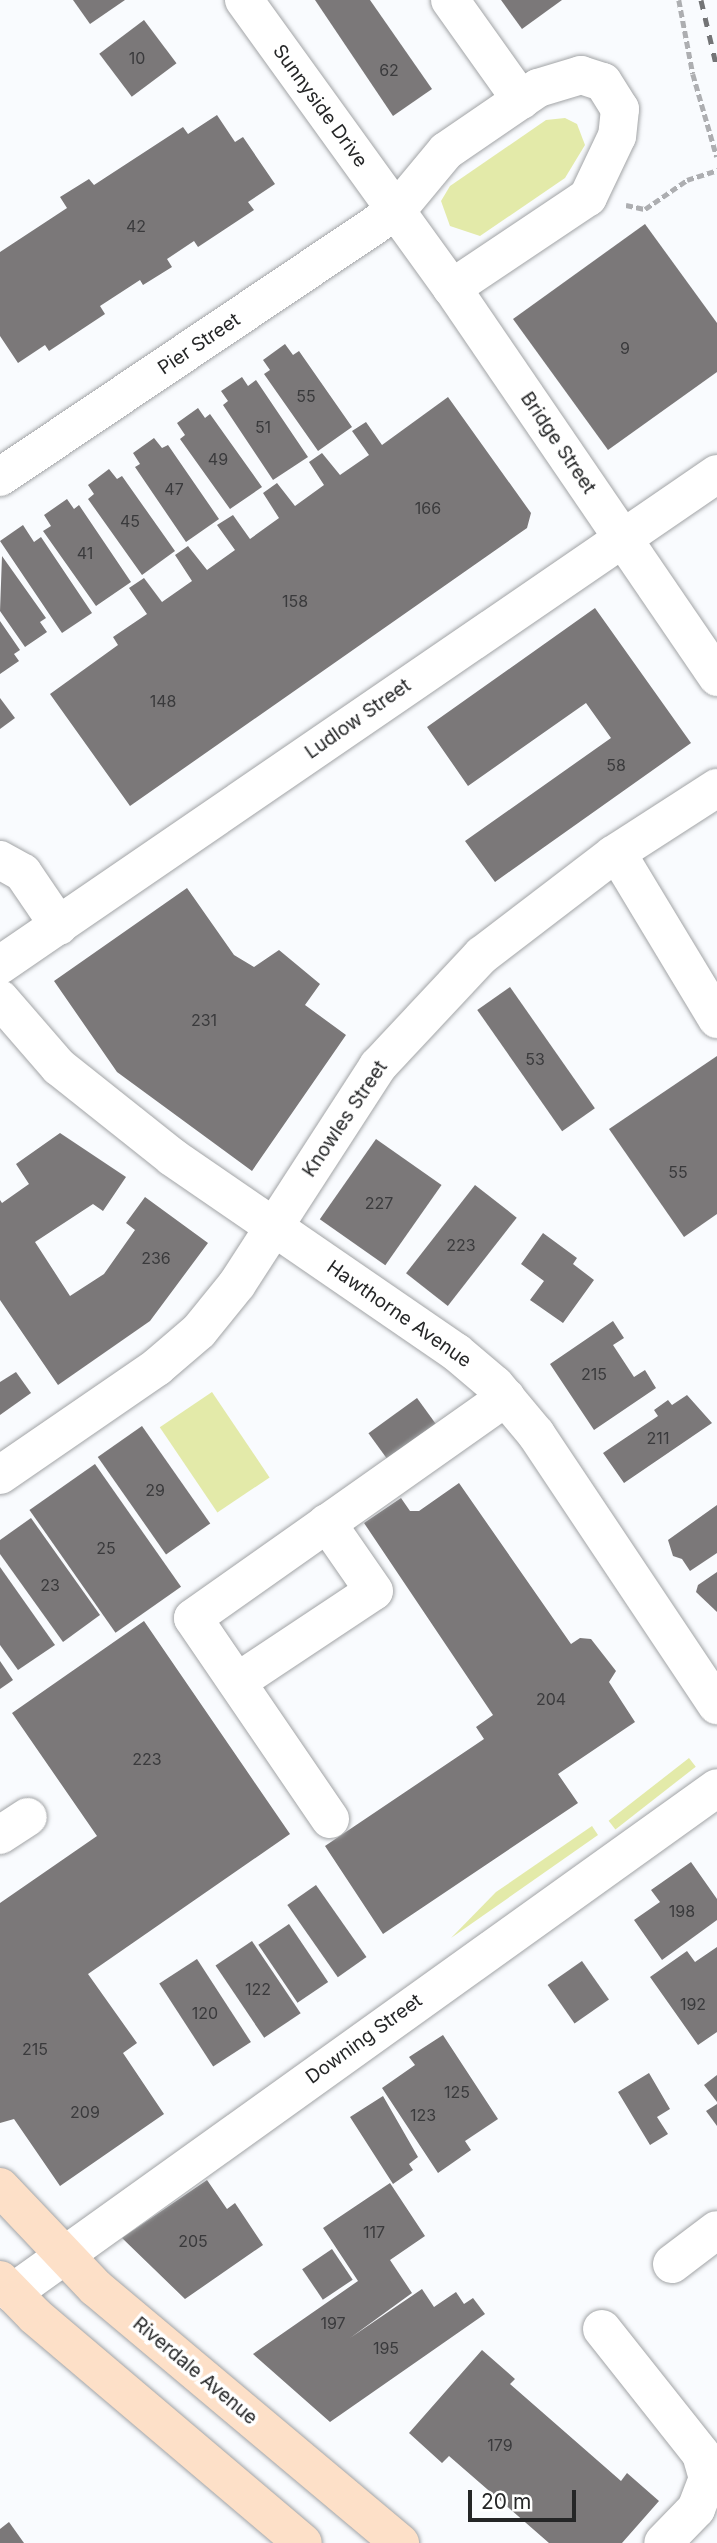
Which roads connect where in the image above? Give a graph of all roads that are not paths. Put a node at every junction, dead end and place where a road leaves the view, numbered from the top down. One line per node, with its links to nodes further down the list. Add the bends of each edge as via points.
1 (244, 0): 4 (street, Sunnyside Drive)
2 (450, 0): 3 (street)
3 (521, 100): 4 (street, Pier Street, via 446,151); 5 (street, Pier Street, via 550,83 581,75 611,90 620,108 617,136 588,197)
4 (397, 210): 5 (street, Bridge Street); 7 (street, Pier Street)
5 (452, 288): 8 (street, Bridge Street)
6 (717, 474): 8 (street, Ludlow Street)
7 (0, 477)
8 (621, 537): 9 (street, Bridge Street); 13 (street, Ludlow Street)
9 (717, 677)
10 (717, 788): 11 (street, Knowles Street)
11 (617, 853): 16 (street); 17 (street, Knowles Street, via 482,955 378,1066)
12 (0, 860): 13 (street, via 23,873)
13 (59, 926): 14 (street, Ludlow Street)
14 (0, 965)
15 (0, 999): 17 (street, Hawthorne Avenue, via 59,1067 172,1157)
16 (717, 1019)
17 (274, 1226): 18 (street, Hawthorne Avenue, via 456,1352); 19 (street, Knowles Street, via 199,1331 157,1367)
18 (506, 1397): 20 (street); 22 (street, Hawthorne Avenue, via 536,1434)
19 (0, 1475)
20 (327, 1523): 21 (street, via 193,1618); 21 (street, via 374,1591)
21 (237, 1682): 24 (street)
22 (717, 1705)
23 (717, 1788): 27 (street, Downing Street)
24 (330, 1819)
25 (0, 2188): 27 (main road, Riverdale Avenue)
26 (717, 2230): 28 (street)
27 (63, 2255): 29 (street, Downing Street); 32 (main road, Riverdale Avenue, via 96,2288)
28 (672, 2264)
29 (6, 2286): 31 (main road)
30 (602, 2329): 33 (street, via 701,2454 708,2478 696,2510)
31 (303, 2543)
32 (400, 2543)
33 (663, 2543)

